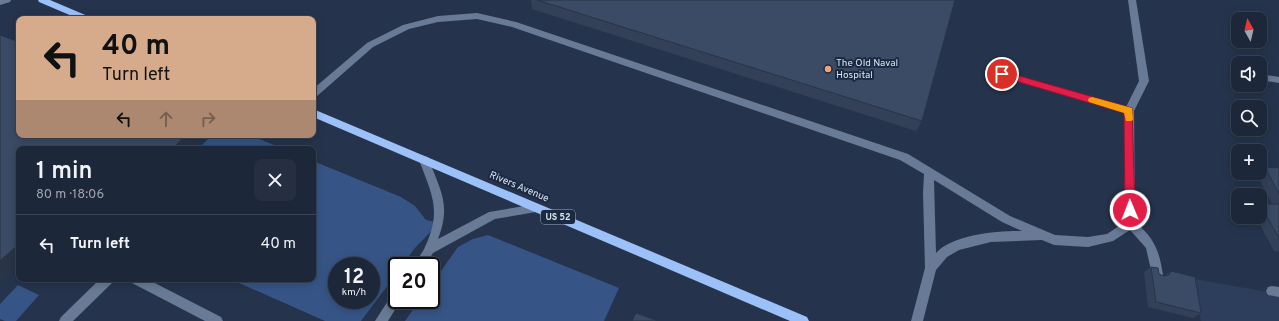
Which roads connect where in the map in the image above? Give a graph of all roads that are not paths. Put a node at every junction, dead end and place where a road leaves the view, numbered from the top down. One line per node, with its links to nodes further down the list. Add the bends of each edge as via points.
1 (7, 0): 4 (street)
2 (42, 0): 5 (main road)
3 (1132, 0): 10 (street, via 1144,81)
4 (0, 2)
5 (80, 16)
6 (1002, 74): 10 (street)
7 (1267, 78): 8 (street)
8 (1279, 80)
9 (316, 91): 13 (street, via 370,45 406,27 438,19 477,16 513,24 896,155)
10 (1129, 111): 15 (street)
11 (316, 114): 12 (main road, Rivers Avenue / US 52)
12 (424, 160): 14 (main road, Rivers Avenue / US 52); 17 (street, via 439,199 439,222)
13 (929, 172): 16 (street, via 1006,219); 19 (street)
14 (536, 208): 17 (street, via 493,215); 27 (main road, Rivers Avenue / US 52)
15 (1130, 224): 16 (street, via 1109,238 1088,242 1054,240); 20 (street, via 1145,236 1153,248)
16 (1045, 236): 19 (street, via 1000,237 967,243 944,252)
17 (429, 250): 18 (street)
18 (425, 257)
19 (931, 268): 28 (street)
20 (1157, 275)
21 (105, 282): 24 (street)
22 (142, 282): 25 (street)
23 (388, 309): 26 (street)
24 (65, 321)
25 (217, 321)
26 (380, 321)
27 (803, 321)
28 (917, 321)

